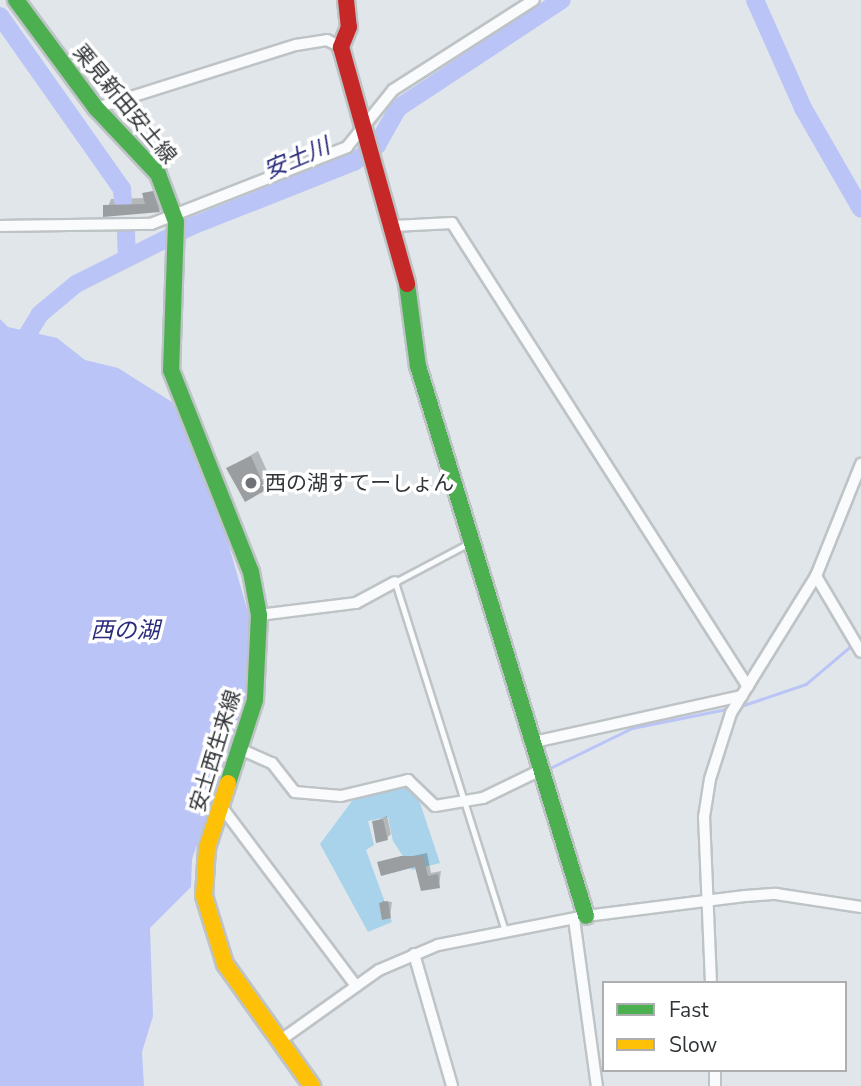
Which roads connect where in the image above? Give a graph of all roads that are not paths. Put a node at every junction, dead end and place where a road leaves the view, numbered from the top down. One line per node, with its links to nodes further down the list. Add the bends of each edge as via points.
1 (16, 0): 5 (main road, 栗見新田安土線)
2 (346, 0): 4 (main road, via 349,27)
3 (534, 0): 6 (street, via 393,90)
4 (341, 47): 5 (street, via 327,40 296,45); 6 (main road)
5 (96, 108): 7 (main road, 栗見新田安土線, via 158,174)
6 (368, 134): 7 (street); 9 (main road)
7 (176, 220): 8 (street); 10 (main road, 栗見新田安土線)
8 (0, 226)
9 (394, 226): 12 (main road, via 418,366); 17 (street, via 452,223)
10 (178, 245): 15 (main road, 安土西生来線, via 171,370 251,572)
11 (861, 464): 13 (street)
12 (473, 541): 14 (lane); 18 (main road)
13 (816, 576): 16 (street); 17 (street)
14 (395, 582): 15 (street, via 356,603); 21 (lane)
15 (259, 615): 19 (main road, 安土西生来線, via 255,700)
16 (860, 650)
17 (743, 695): 18 (street); 23 (street, via 731,713 704,817)
18 (534, 742): 20 (main road)
19 (240, 749): 21 (street, via 272,763 295,792 341,796 408,780 435,806); 22 (main road, 安土西生来線)
20 (543, 769): 21 (street); 25 (main road)
21 (464, 802): 26 (lane)
22 (221, 806): 29 (street); 30 (main road, 安土西生来線, via 207,848 204,896 211,930 225,964)
23 (708, 900): 24 (street, via 776,894); 25 (street); 28 (street)
24 (861, 907)
25 (580, 917): 26 (street); 33 (street)
26 (506, 933): 27 (street)
27 (414, 954): 29 (street); 32 (street)
28 (711, 981)
29 (356, 986): 30 (street)
30 (278, 1042): 31 (main road, 安土西生来線)
31 (312, 1086)
32 (452, 1086)
33 (597, 1086)

